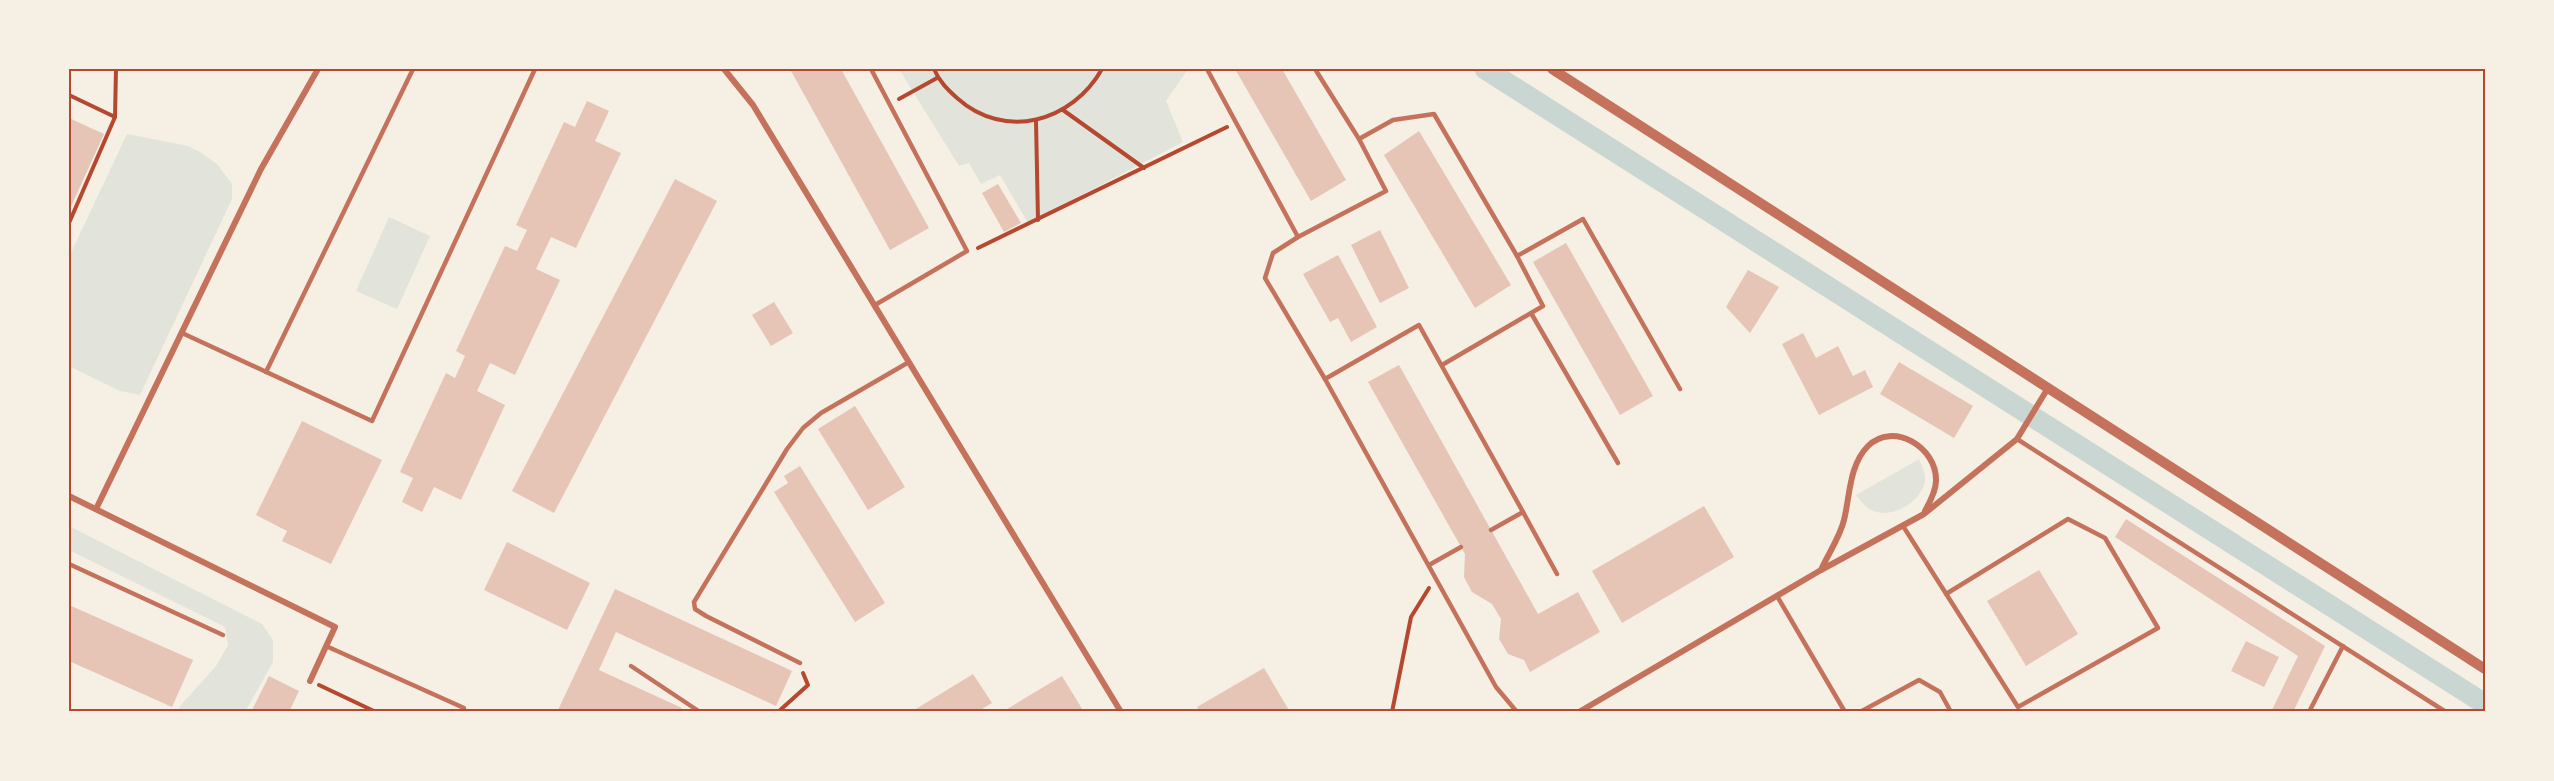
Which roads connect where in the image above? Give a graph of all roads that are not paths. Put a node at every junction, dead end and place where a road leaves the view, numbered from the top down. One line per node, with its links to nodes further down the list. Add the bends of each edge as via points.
1 (318, 69): 14 (street, via 261,169)
2 (413, 69): 17 (lane)
3 (535, 69): 17 (lane, via 372,421)
4 (724, 69): 12 (street, via 753,105)
5 (871, 69): 12 (lane, via 967,251)
6 (1208, 69): 10 (lane)
7 (1315, 69): 9 (lane)
8 (1552, 69): 20 (street)
9 (1359, 140): 10 (lane, via 1386,191); 11 (lane, via 1393,120 1434,114)
10 (1298, 237): 18 (lane, via 1273,253 1265,278)
11 (1517, 256): 13 (lane, via 1543,306); 19 (lane, via 1583,219)
12 (875, 305): 15 (street)
13 (1531, 313): 16 (lane); 22 (lane)
14 (182, 333): 17 (lane); 24 (street)
15 (909, 362): 39 (lane, via 821,413 803,428 694,602 695,609 706,616); 45 (street)
16 (1442, 365): 18 (lane, via 1419,325); 25 (lane)
17 (266, 372)
18 (1325, 379): 31 (lane)
19 (1680, 389)
20 (2046, 392): 21 (street); 41 (street)
21 (2019, 437): 26 (street); 38 (lane)
22 (1618, 464)
23 (69, 496): 24 (street)
24 (96, 509): 37 (street, via 335,627)
25 (1523, 512): 28 (lane); 33 (lane)
26 (1924, 514): 27 (street); 32 (street, via 1936,480 1932,461 1912,440 1894,435 1882,437 1868,445 1855,467 1844,522)
27 (1902, 526): 32 (street); 34 (lane)
28 (1491, 530)
29 (1461, 547): 31 (lane)
30 (69, 564): 36 (lane)
31 (1429, 565): 46 (lane, via 1496,687)
32 (1821, 570): 35 (street)
33 (1557, 574)
34 (1946, 594): 34 (lane, via 2018,707 2158,628 2105,538 2068,519)
35 (1777, 596): 47 (street); 48 (lane)
36 (223, 635)
37 (326, 646): 42 (street); 43 (lane)
38 (2343, 646): 51 (lane); 52 (lane)
39 (800, 663)
40 (631, 666): 44 (lane)
41 (2485, 669)
42 (310, 681)
43 (464, 708)
44 (700, 712)
45 (1121, 712)
46 (1517, 712)
47 (1579, 712)
48 (1845, 712)
49 (1860, 712): 50 (lane, via 1919,680 1940,692)
50 (1951, 712)
51 (2309, 712)
52 (2446, 712)

